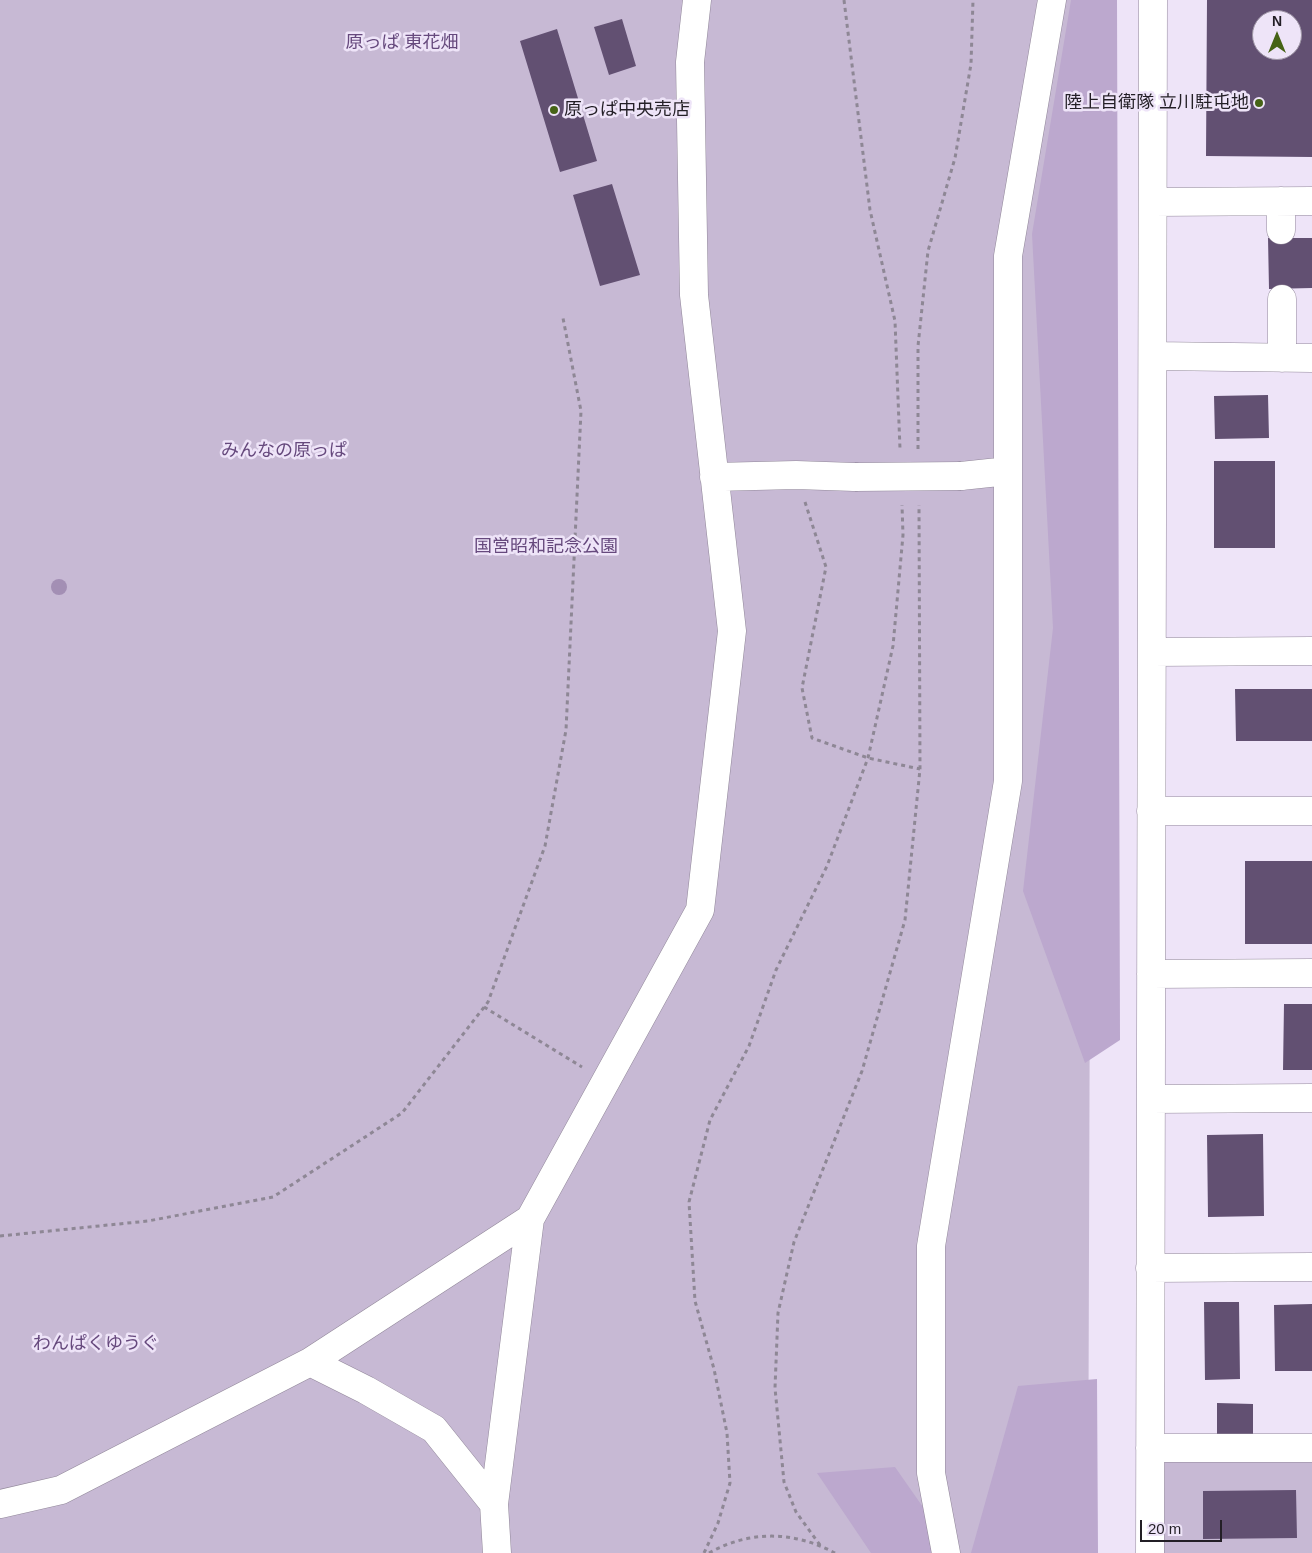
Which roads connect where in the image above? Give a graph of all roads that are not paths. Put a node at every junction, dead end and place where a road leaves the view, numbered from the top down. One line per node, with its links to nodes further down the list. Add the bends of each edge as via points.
1 (697, 0): 13 (street, via 690,62 694,294)
2 (1052, 0): 12 (street, via 1008,256)
3 (1153, 0): 6 (street)
4 (1281, 201): 5 (street); 6 (street); 7 (street)
5 (1312, 201)
6 (1153, 202): 9 (street)
7 (1281, 230)
8 (1282, 299): 10 (street)
9 (1152, 356): 10 (street); 15 (street)
10 (1282, 358): 11 (street)
11 (1312, 358)
12 (1008, 471): 13 (street, bridge, via 962,476); 31 (street, via 1008,781 931,1246 931,1472)
13 (714, 477): 22 (street, via 732,632 700,910)
14 (1312, 651): 15 (street)
15 (1152, 652): 16 (street)
16 (1151, 810): 17 (street); 19 (street)
17 (1312, 811)
18 (1312, 973): 19 (street)
19 (1151, 974): 21 (street)
20 (1312, 1098): 21 (street)
21 (1151, 1099): 24 (street)
22 (530, 1219): 25 (street); 29 (street)
23 (1312, 1267): 24 (street)
24 (1150, 1268): 26 (street)
25 (310, 1362): 28 (street, via 61,1490); 29 (street, via 434,1429)
26 (1150, 1448): 27 (street); 32 (street)
27 (1312, 1448)
28 (0, 1504)
29 (494, 1504): 30 (street)
30 (497, 1553)
31 (946, 1553)
32 (1150, 1553)

